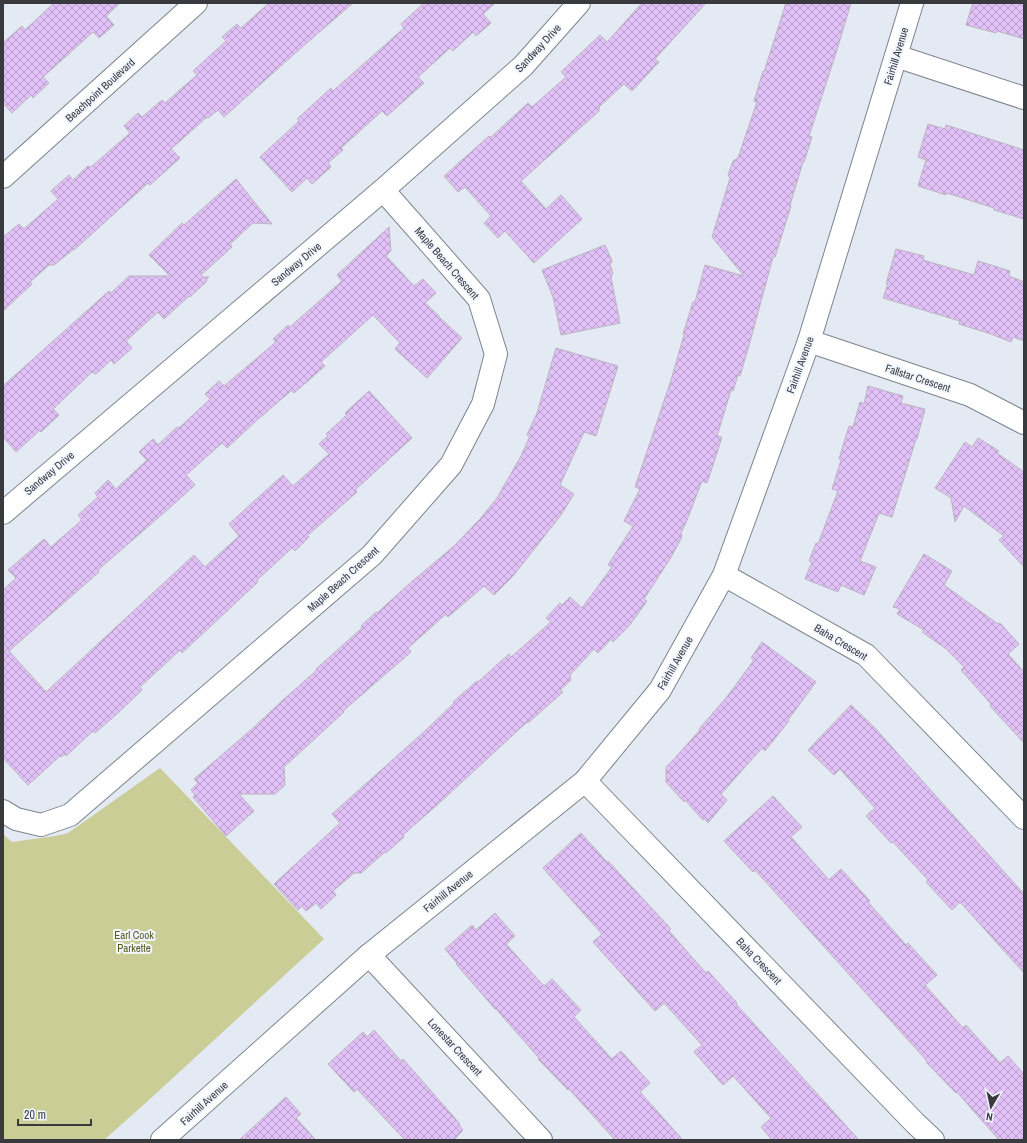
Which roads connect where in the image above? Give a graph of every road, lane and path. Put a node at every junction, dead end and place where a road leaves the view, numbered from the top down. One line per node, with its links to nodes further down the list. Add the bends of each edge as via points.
1 (196, 3): 6 (street, Beachpoint Boulevard)
2 (579, 3): 7 (street, Sandway Drive, via 523,66)
3 (912, 3): 4 (street, Fairhill Avenue)
4 (896, 56): 5 (street); 8 (street, Fairhill Avenue)
5 (1024, 98)
6 (3, 177)
7 (383, 190): 10 (street, Sandway Drive); 13 (street, Maple Beach Crescent, via 479,299 496,354 483,404 450,464 372,555 70,815 41,824 16,819)
8 (809, 341): 9 (street, Fallstar Crescent, via 970,395); 11 (street, Fairhill Avenue)
9 (1024, 423)
10 (3, 513)
11 (724, 575): 12 (street, Fairhill Avenue, via 660,690); 14 (street, Baha Crescent, via 866,655)
12 (585, 781): 15 (street, Fairhill Avenue); 18 (street, Baha Crescent)
13 (3, 810)
14 (1024, 818)
15 (369, 955): 16 (street, Fairhill Avenue); 17 (street, Lonestar Crescent)
16 (167, 1138)
17 (541, 1140)
18 (933, 1140)

